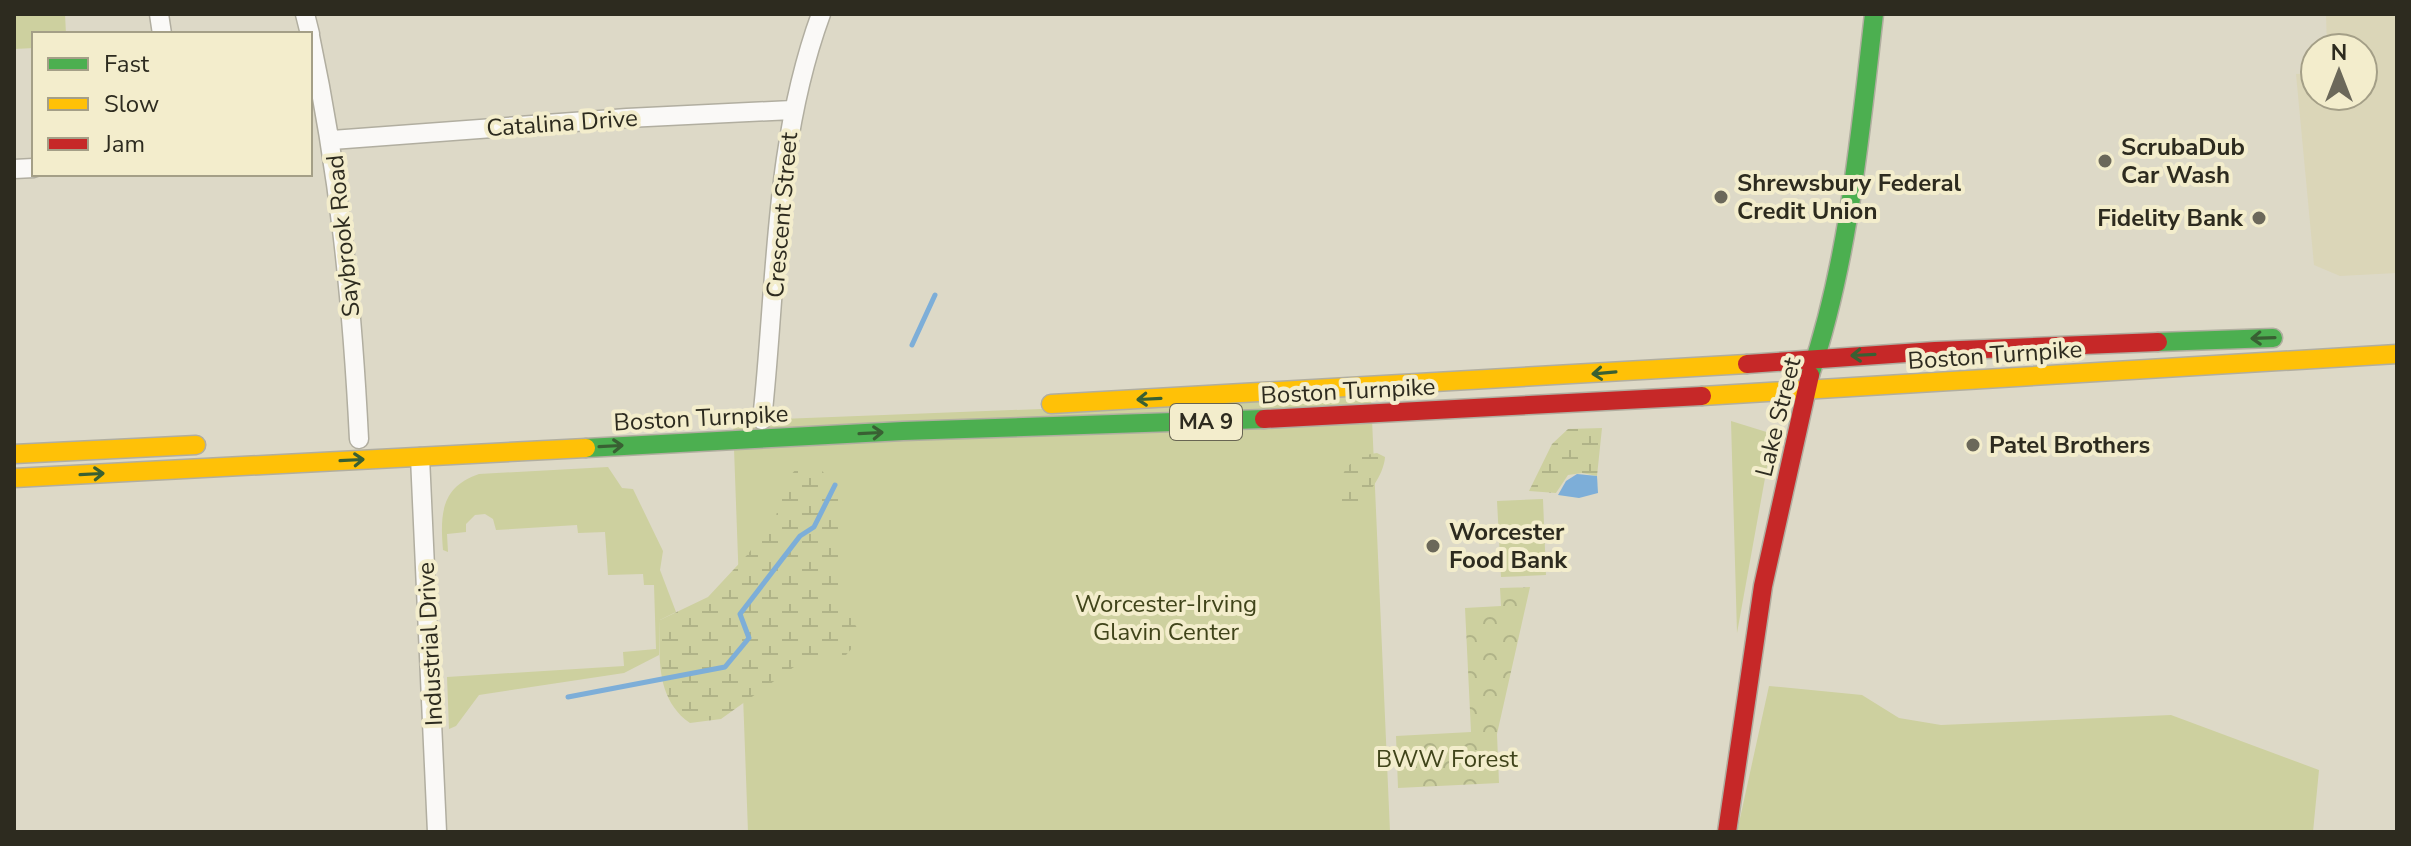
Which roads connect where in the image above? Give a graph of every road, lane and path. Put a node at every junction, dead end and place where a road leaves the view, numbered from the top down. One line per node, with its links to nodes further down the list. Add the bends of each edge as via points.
1 (821, 14): 4 (street, Crescent Street)
2 (1874, 14): 8 (main road, Lake Street, via 1833,292)
3 (312, 45): 5 (street, Saybrook Road)
4 (792, 110): 5 (street, Catalina Drive); 12 (street, Crescent Street, via 782,171)
5 (332, 140): 14 (street, Saybrook Road)
6 (2286, 338): 8 (main road, Boston Turnpike / MA 9, one-way to 8)
7 (2397, 354): 9 (main road, Boston Turnpike / MA 9)
8 (1817, 357): 9 (main road, Lake Street); 10 (main road, Boston Turnpike / MA 9, one-way to 10)
9 (1805, 391): 18 (main road, Boston Turnpike / MA 9, one-way to 9); 21 (main road, Lake Street, via 1763,586)
10 (1033, 405)
11 (941, 411): 12 (main road, Boston Turnpike)
12 (762, 420): 13 (main road, Boston Turnpike)
13 (643, 426)
14 (367, 438): 15 (main road)
15 (336, 440)
16 (210, 444): 17 (main road)
17 (14, 454)
18 (420, 457): 19 (main road, Boston Turnpike / MA 9, one-way to 18); 20 (street, Industrial Drive)
19 (14, 478)
20 (437, 832)
21 (1727, 832)

